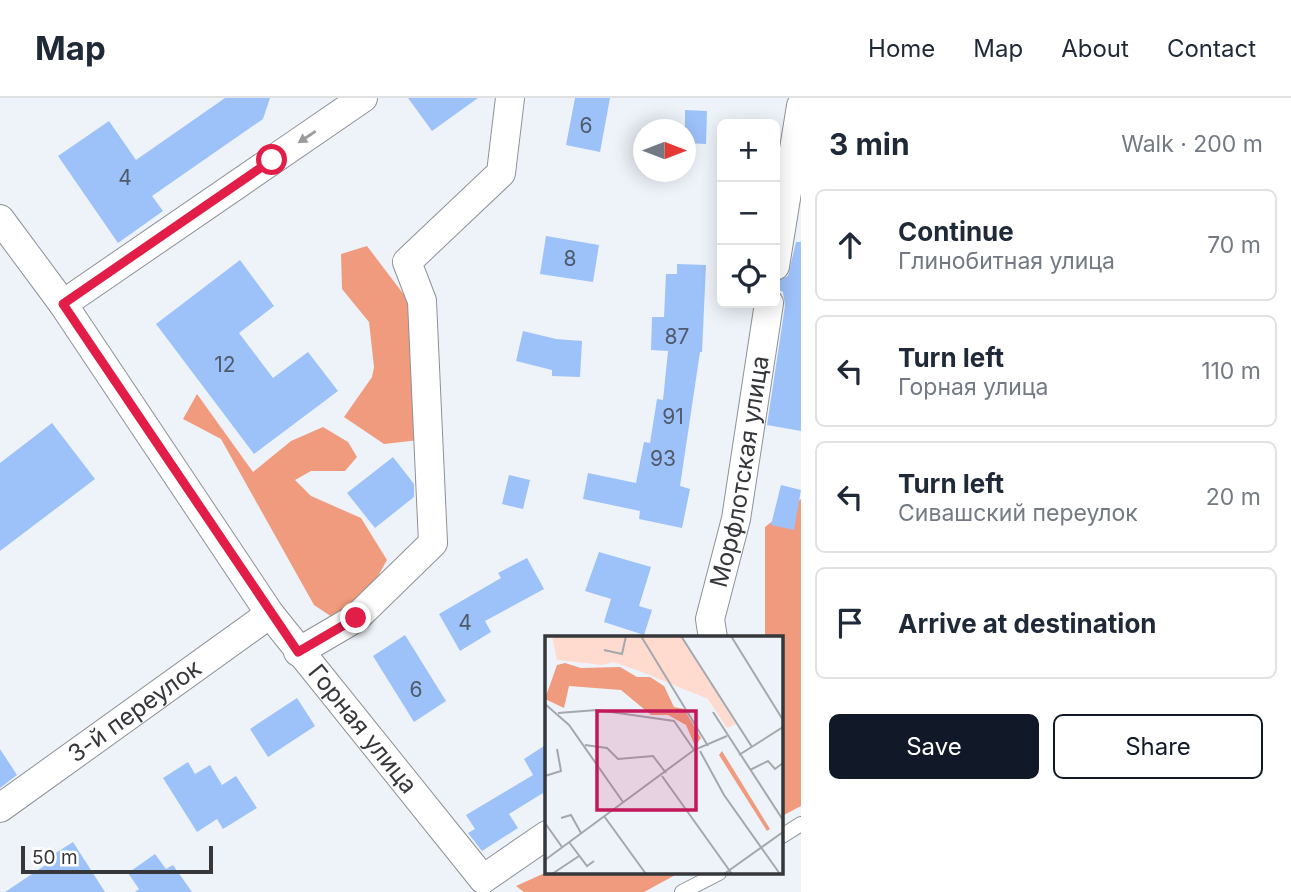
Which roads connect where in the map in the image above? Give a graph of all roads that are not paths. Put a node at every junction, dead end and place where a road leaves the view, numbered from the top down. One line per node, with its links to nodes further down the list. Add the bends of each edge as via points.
1 (363, 98): 6 (street, one-way to 6)
2 (510, 98): 10 (street, via 501,173 407,262 422,301 433,543 356,618)
3 (801, 106): 5 (street)
4 (0, 219): 6 (street, Горная улица)
5 (778, 245)
6 (63, 304): 8 (street, Горная улица)
7 (768, 308): 9 (street, Морфлотская улица, via 736,519 710,619)
8 (270, 614): 10 (street, Горная улица); 11 (street, 3-й переулок)
9 (713, 636)
10 (298, 652): 16 (street, Горная улица)
11 (0, 808)
12 (801, 824): 13 (lane)
13 (783, 835)
14 (545, 837): 16 (street)
15 (717, 874): 17 (lane)
16 (481, 886)
17 (682, 892)

